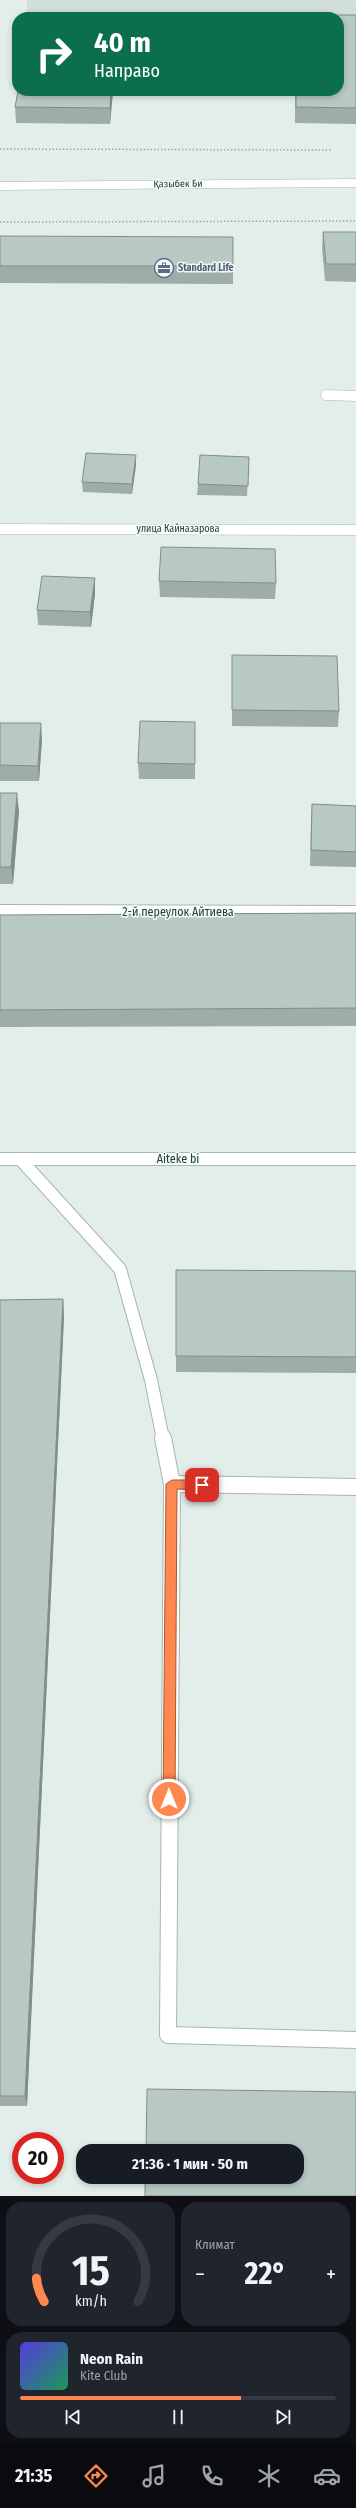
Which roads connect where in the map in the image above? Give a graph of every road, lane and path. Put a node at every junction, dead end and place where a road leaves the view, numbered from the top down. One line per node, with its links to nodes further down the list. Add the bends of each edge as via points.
1 (0, 149): 2 (path)
2 (332, 150)
3 (356, 183): 4 (street, Қазыбек Би)
4 (0, 186)
5 (356, 221): 6 (path)
6 (0, 222)
7 (326, 395): 8 (street)
8 (356, 396)
9 (0, 529): 10 (street, улица Кайназарова)
10 (356, 530)
11 (0, 911): 12 (street, 2-й переулок Айтиева)
12 (356, 912)
13 (0, 1159): 14 (street, Aiteke bi)
14 (20, 1159): 15 (street, Aiteke bi); 16 (street, via 120,1269 151,1380)
15 (356, 1159)
16 (172, 1484): 17 (street); 18 (street, via 168,2035)
17 (356, 1488)
18 (356, 2040)

